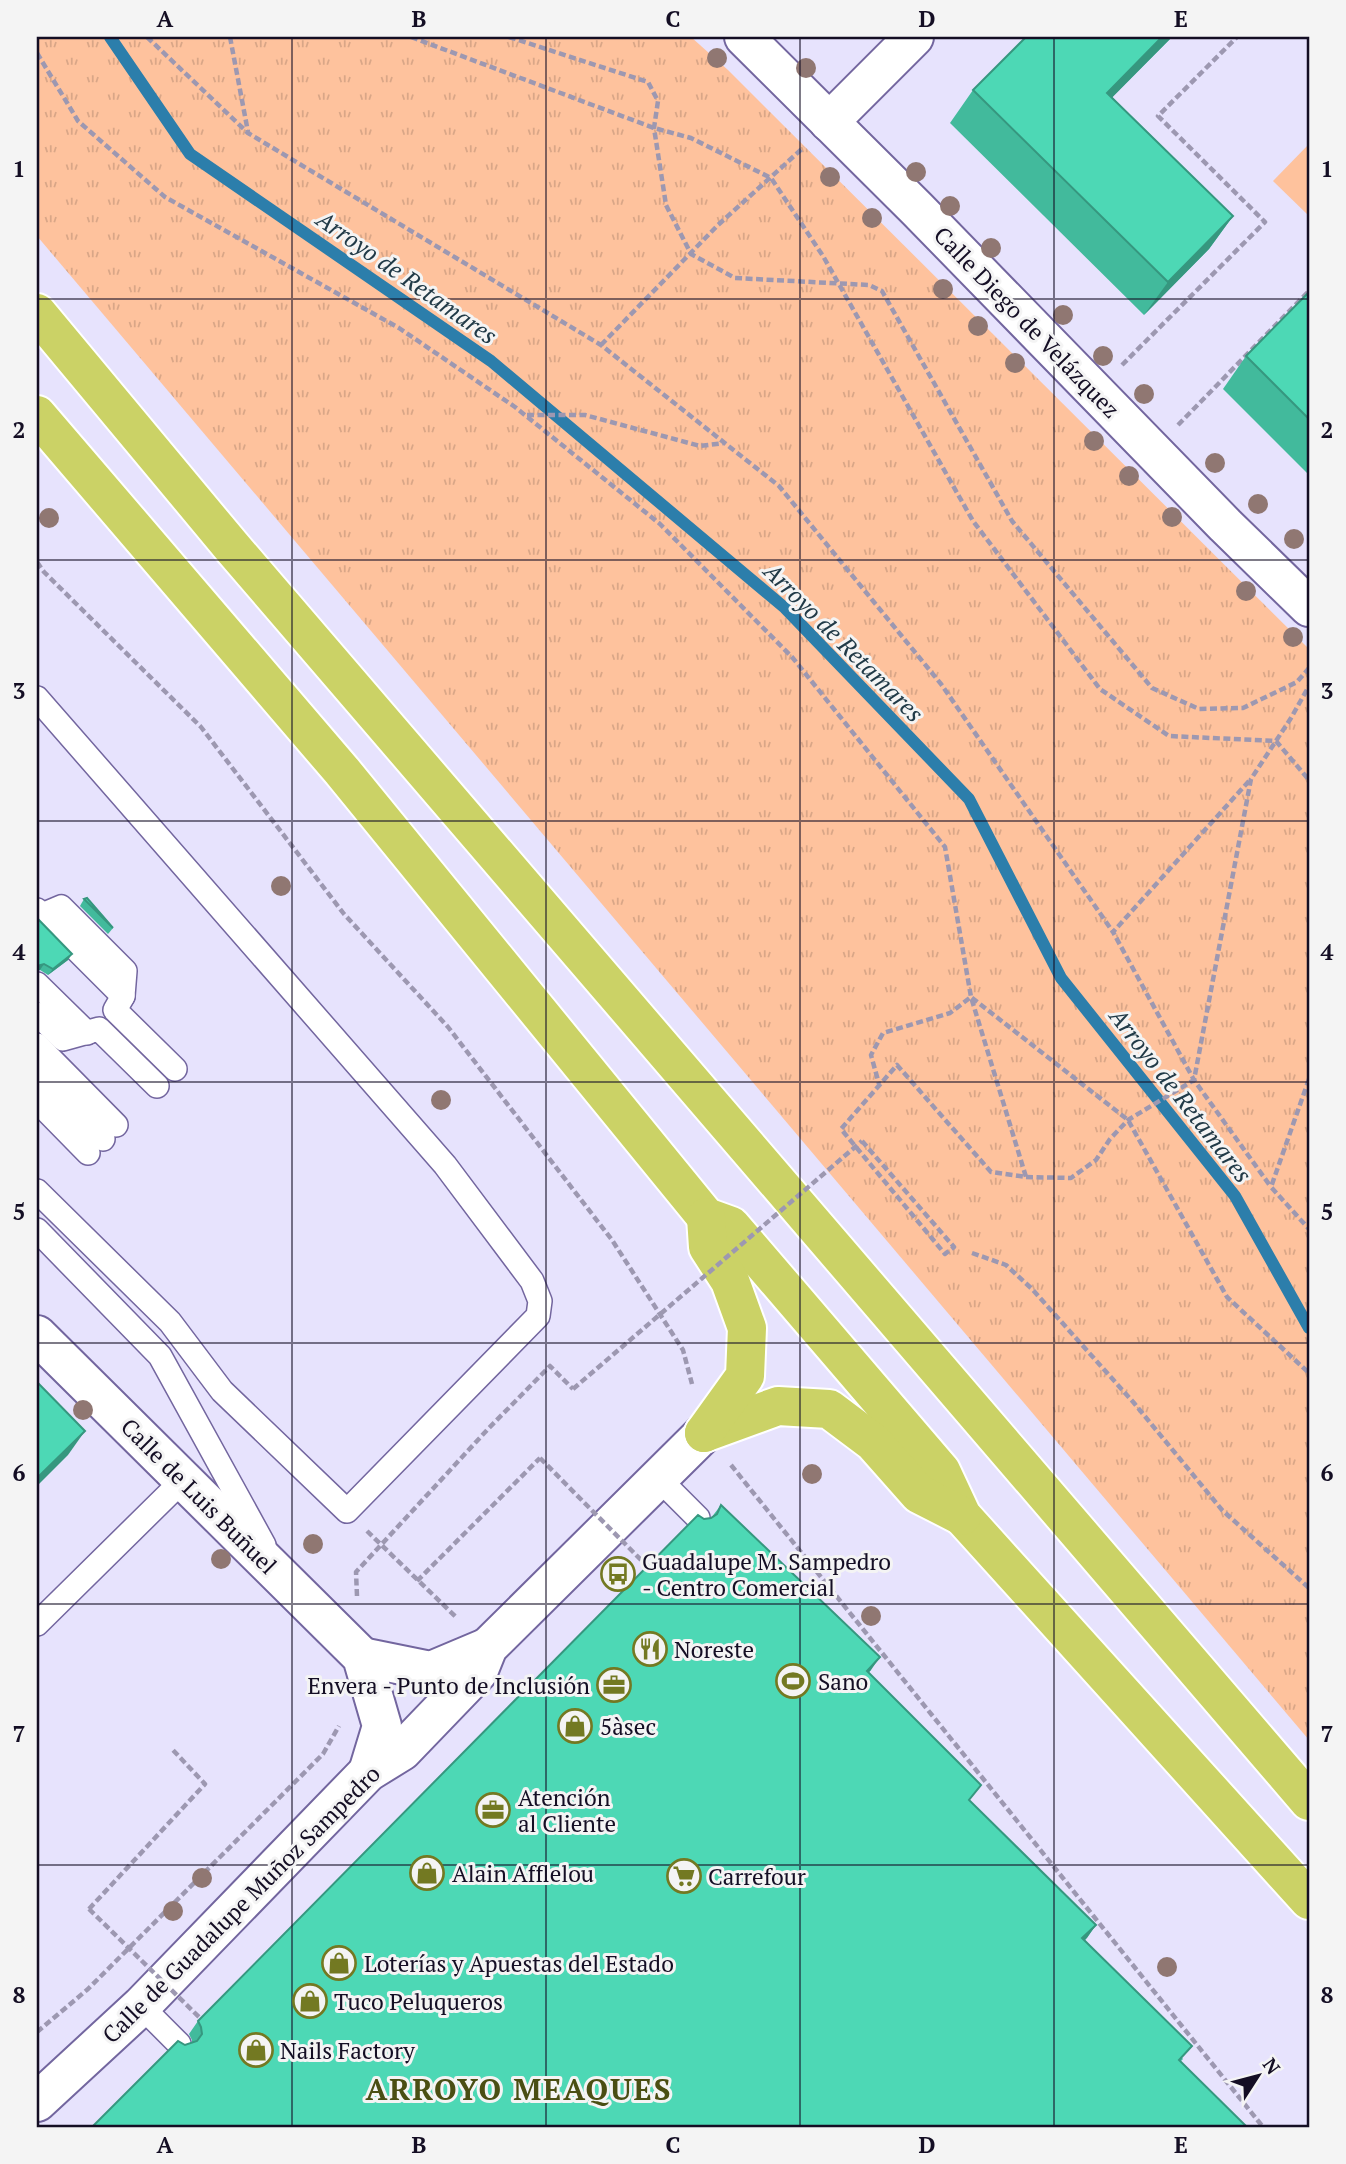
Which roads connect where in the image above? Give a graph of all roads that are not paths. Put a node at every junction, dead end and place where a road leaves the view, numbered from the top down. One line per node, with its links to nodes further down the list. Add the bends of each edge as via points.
1 (744, 37): 3 (street, Calle Diego de Velázquez)
2 (914, 37): 3 (street)
3 (817, 134): 6 (street, Calle Diego de Velázquez, via 1096,392)
4 (37, 313): 32 (highway, via 231,546)
5 (37, 415): 19 (highway, via 342,771)
6 (1309, 607)
7 (37, 698): 18 (lane, via 445,1165 533,1281 540,1301 538,1316 347,1511 222,1391 170,1322)
8 (39, 912): 13 (lane, via 61,907 125,971 115,1010)
9 (37, 984): 11 (lane)
10 (37, 1014): 11 (lane, via 63,1039)
11 (87, 1033): 15 (lane, via 99,1029)
12 (37, 1045): 17 (lane)
13 (175, 1069)
14 (37, 1072): 17 (lane)
15 (157, 1086)
16 (37, 1101): 17 (lane)
17 (102, 1139)
18 (37, 1191)
19 (706, 1217): 22 (highway, via 708,1247 730,1281 747,1328 745,1376); 25 (highway, via 731,1226 942,1471)
20 (37, 1230): 27 (lane, via 160,1356)
21 (37, 1335): 24 (street, Calle de Luis Buñuel)
22 (704, 1433): 23 (street, Calle de Guadalupe Muñoz Sampedro); 25 (highway, via 778,1406 829,1409 873,1442 919,1494)
23 (658, 1478): 26 (lane); 29 (street, Calle de Guadalupe Muñoz Sampedro)
24 (183, 1480): 27 (street, Calle de Luis Buñuel); 28 (lane)
25 (962, 1516): 33 (highway)
26 (698, 1518)
27 (282, 1578): 30 (street, Calle de Luis Buñuel)
28 (37, 1624)
29 (488, 1647): 30 (street, via 431,1671); 31 (street, Calle de Guadalupe Muñoz Sampedro, via 478,1672 402,1751)
30 (362, 1657): 31 (street, Calle de Luis Buñuel, via 382,1726)
31 (368, 1772): 34 (street, Calle de Guadalupe Muñoz Sampedro)
32 (1309, 1801)
33 (1309, 1900)
34 (141, 2006): 35 (lane); 36 (street, Calle de Guadalupe Muñoz Sampedro)
35 (179, 2044)
36 (37, 2102)

